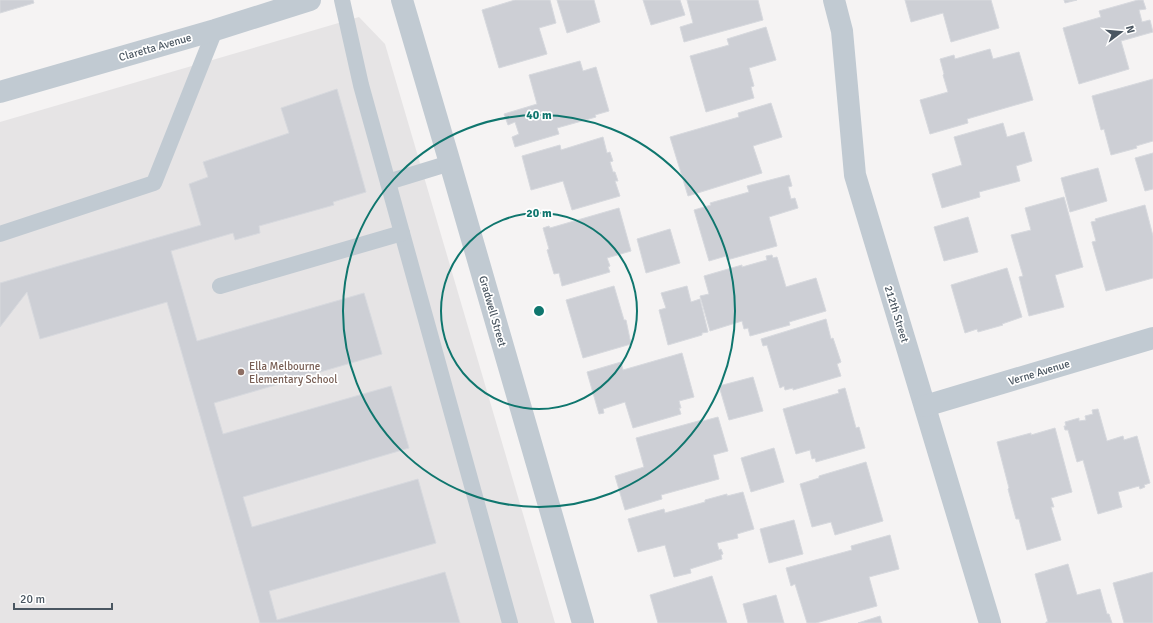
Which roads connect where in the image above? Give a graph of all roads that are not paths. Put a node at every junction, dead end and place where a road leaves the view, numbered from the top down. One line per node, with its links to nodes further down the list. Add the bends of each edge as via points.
1 (310, 0): 5 (street, Claretta Avenue)
2 (342, 0): 9 (lane, via 361,84)
3 (402, 0): 8 (street, Gradwell Street)
4 (834, 0): 14 (street, 212th Street, via 842,31 856,175)
5 (255, 9): 6 (street, Claretta Avenue)
6 (215, 30): 7 (street, Claretta Avenue); 11 (lane, via 154,183)
7 (0, 92)
8 (450, 163): 9 (lane); 16 (street, Gradwell Street)
9 (388, 182): 10 (lane)
10 (402, 233): 12 (lane); 15 (lane)
11 (0, 234)
12 (220, 286)
13 (1153, 338): 14 (street, Verne Avenue)
14 (925, 406): 17 (street, 212th Street)
15 (510, 623)
16 (583, 623)
17 (990, 623)

